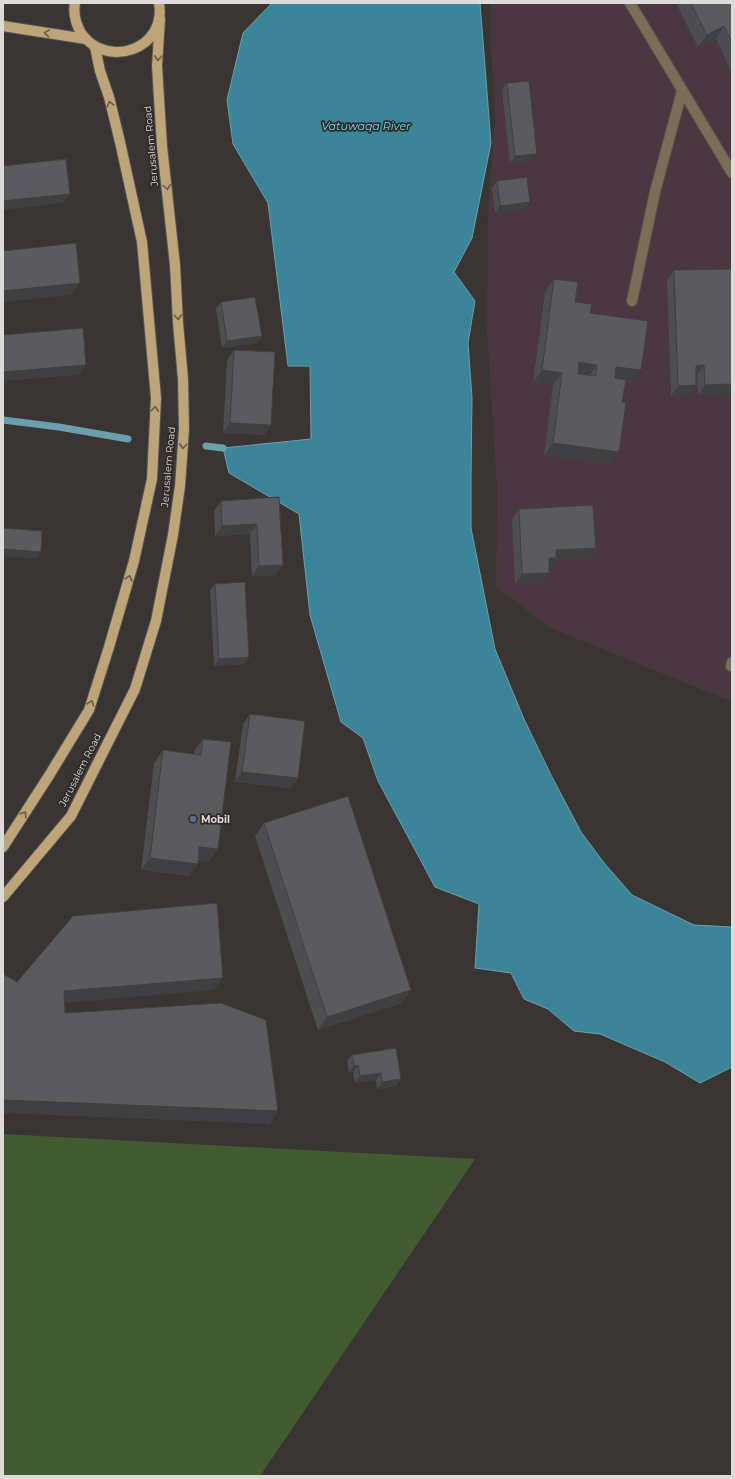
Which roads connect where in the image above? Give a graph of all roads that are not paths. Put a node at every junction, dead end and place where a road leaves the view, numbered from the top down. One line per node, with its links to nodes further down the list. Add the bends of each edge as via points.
1 (75, 3): 5 (main road, via 75,18 79,30)
2 (630, 3): 7 (lane)
3 (162, 9): 6 (main road, via 155,31 146,42 135,49 108,52); 11 (main road, Jerusalem Road, one-way to 11, via 157,66 183,379 184,430 173,535 156,621 135,689 71,816)
4 (3, 26): 5 (main road, one-way to 4)
5 (86, 39): 6 (main road)
6 (96, 47): 10 (main road, Jerusalem Road, one-way to 6, via 89,710 134,561 152,479 156,398 142,242)
7 (682, 91): 8 (lane); 9 (lane, via 655,192)
8 (732, 173)
9 (632, 301)
10 (3, 846)
11 (3, 897)

